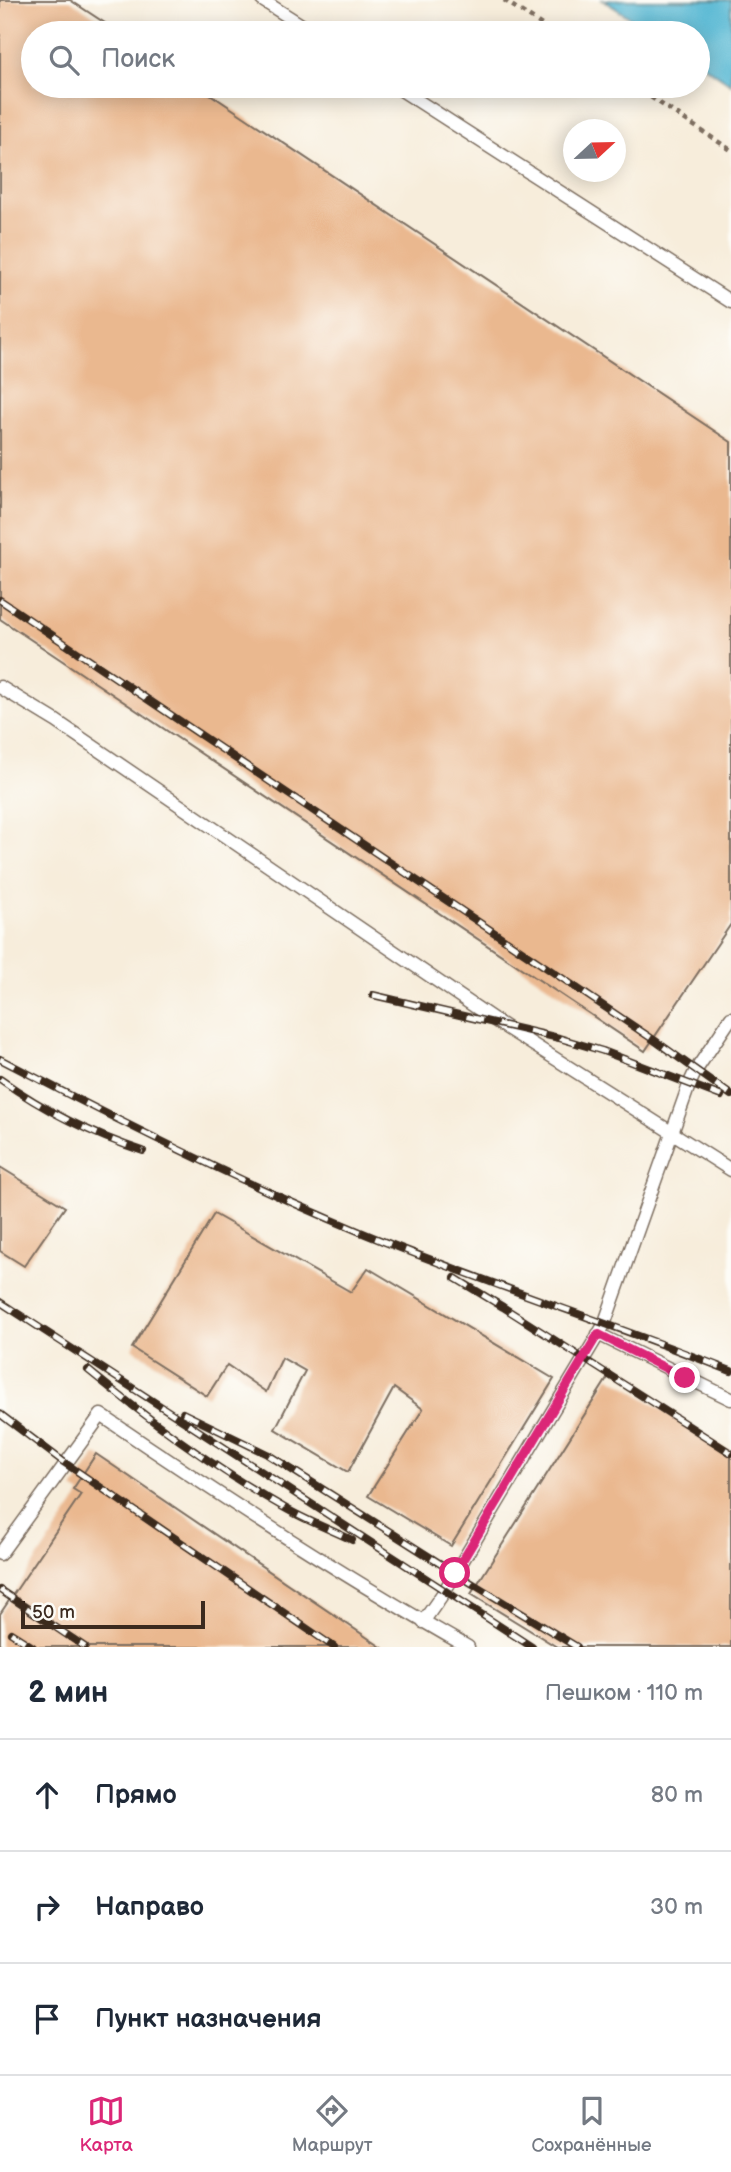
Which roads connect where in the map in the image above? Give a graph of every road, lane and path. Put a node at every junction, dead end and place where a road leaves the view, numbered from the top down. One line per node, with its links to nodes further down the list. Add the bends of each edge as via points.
1 (262, 0): 3 (lane)
2 (504, 0): 4 (path)
3 (295, 21)
4 (536, 21)
5 (414, 98): 8 (lane)
6 (652, 98): 7 (path)
7 (731, 150)
8 (731, 302)
9 (0, 687): 11 (lane, via 499,1023)
10 (731, 1018): 11 (lane, via 696,1070)
11 (673, 1133): 12 (lane); 13 (lane)
12 (731, 1170)
13 (598, 1334): 14 (lane); 16 (lane)
14 (731, 1399)
15 (0, 1554): 16 (lane, via 101,1415)
16 (423, 1622): 17 (lane)
17 (468, 1647)

